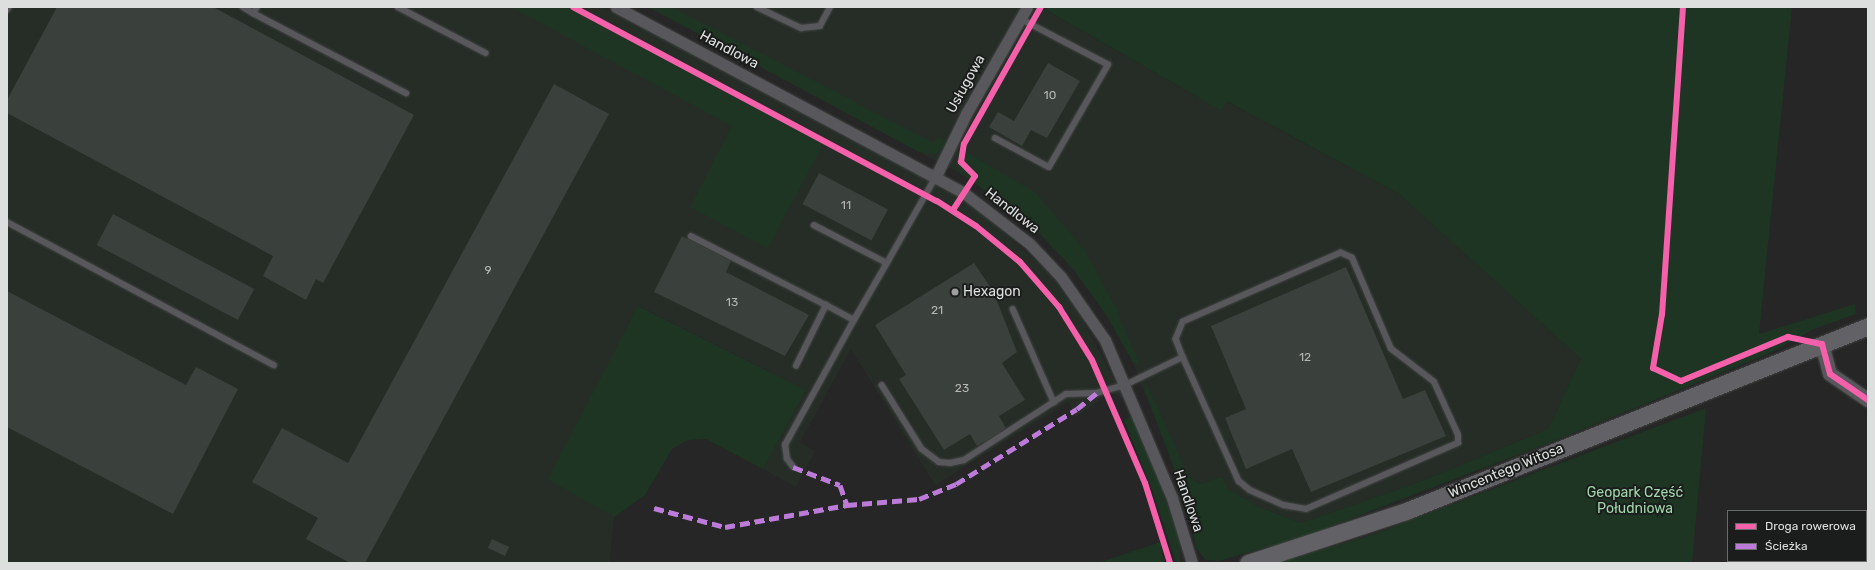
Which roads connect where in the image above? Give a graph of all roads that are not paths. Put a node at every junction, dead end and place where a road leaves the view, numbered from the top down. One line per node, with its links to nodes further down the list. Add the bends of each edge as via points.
1 (9, 7): 9 (lane)
2 (243, 7): 10 (lane)
3 (257, 7): 10 (lane)
4 (398, 7): 12 (lane)
5 (616, 7): 15 (street, Handlowa)
6 (757, 7): 7 (lane, via 800,28 820,26)
7 (830, 7)
8 (1027, 7): 11 (street, Usługowa)
9 (7, 10)
10 (253, 13): 13 (lane)
11 (1020, 19): 14 (lane, via 1108,65 1049,167); 15 (street, Usługowa, via 963,120)
12 (486, 53)
13 (406, 93)
14 (995, 138)
15 (936, 178): 19 (lane); 29 (street, Handlowa, via 964,193 1018,232 1061,277 1105,340)
16 (7, 222): 26 (lane)
17 (814, 225): 19 (lane)
18 (691, 236): 20 (lane)
19 (887, 263): 22 (lane)
20 (826, 306): 22 (lane); 27 (lane)
21 (1012, 309): 31 (lane)
22 (854, 320): 32 (lane, via 785,445 787,459)
23 (1868, 326): 24 (main road, Wincentego Witosa)
24 (1822, 344): 30 (street, via 1830,374); 34 (main road, Wincentego Witosa, via 1406,511)
25 (1183, 358): 25 (lane, via 1239,481 1250,490 1284,505 1306,509 1458,443 1458,435 1434,382 1391,349 1352,258 1341,253 1183,322 1176,339); 29 (lane)
26 (274, 365)
27 (796, 366)
28 (882, 385): 31 (lane, via 922,449 945,463 964,460)
29 (1126, 386): 31 (lane, via 1097,393 1066,394); 33 (street, Handlowa, via 1172,498)
30 (1868, 400)
31 (1054, 402)
32 (793, 467)
33 (1192, 563)
34 (1248, 563)

